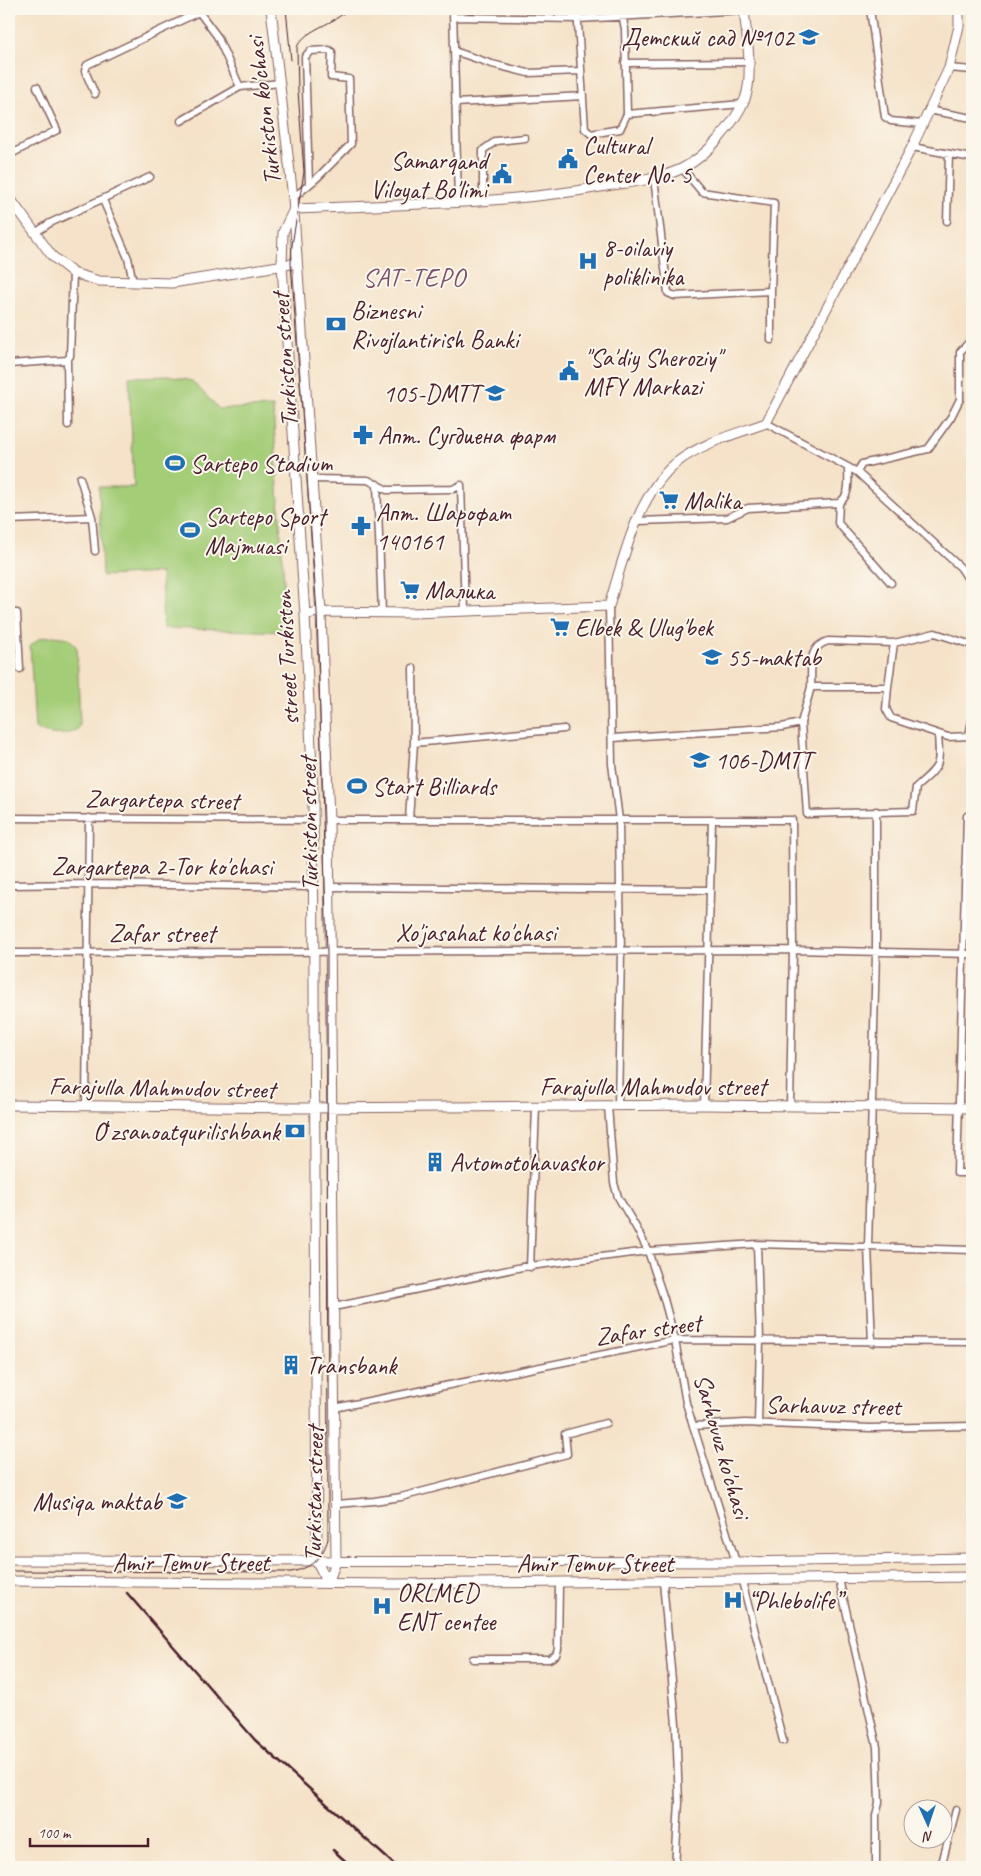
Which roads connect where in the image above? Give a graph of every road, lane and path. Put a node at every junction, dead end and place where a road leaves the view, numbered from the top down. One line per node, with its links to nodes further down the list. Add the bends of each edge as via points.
1 (271, 9): 18 (main road, Turkiston ko'chasi)
2 (453, 9): 9 (street)
3 (577, 9): 11 (street)
4 (621, 9): 10 (street)
5 (744, 9): 10 (street); 13 (main road)
6 (870, 9): 29 (street, via 885,117 891,121)
7 (959, 9): 15 (main road, via 959,26)
8 (198, 10): 20 (street, via 217,36); 21 (street, via 87,65 85,71)
9 (453, 17): 11 (street); 12 (street)
10 (621, 18): 11 (street); 14 (street, via 625,29)
11 (577, 19): 17 (street)
12 (454, 51): 17 (street, via 528,73); 23 (street)
13 (749, 62): 14 (street); 24 (main road)
14 (625, 63): 26 (street)
15 (949, 68): 16 (street); 25 (main road)
16 (972, 70)
17 (582, 71): 22 (street)
18 (280, 83): 20 (street); 40 (main road, Turkiston ko'chasi)
19 (37, 87): 33 (street, via 57,130)
20 (240, 87): 28 (street)
21 (95, 94)
22 (583, 96): 23 (street); 26 (street, via 585,128 591,134 620,128)
23 (455, 103): 43 (street)
24 (742, 104): 26 (street); 35 (main road, via 704,154)
25 (928, 110): 27 (street); 29 (main road)
26 (628, 114)
27 (972, 118)
28 (181, 122)
29 (922, 124): 31 (main road)
30 (525, 138): 42 (street, via 496,141 483,150)
31 (912, 147): 32 (street); 56 (main road)
32 (949, 154): 34 (street); 45 (street)
33 (9, 155)
34 (972, 158)
35 (682, 168): 37 (main road); 51 (street, via 702,192 774,203)
36 (150, 176): 41 (street)
37 (654, 178): 42 (main road, via 559,195); 51 (street, via 668,293 675,296)
38 (309, 183): 38 (street, via 305,57 310,51 330,50 331,77 349,79 351,144); 40 (street)
39 (9, 197): 46 (main road)
40 (293, 198): 44 (main road, Turkiston ko'chasi)
41 (103, 200): 46 (street, via 50,223); 50 (street, via 128,258)
42 (483, 200): 43 (main road)
43 (458, 201): 44 (main road)
44 (294, 209): 47 (main road, Turkiston street); 48 (main road, street Turkiston, via 283,232)
45 (947, 221)
46 (36, 233): 49 (main road, via 52,256)
47 (297, 263): 48 (main road); 61 (main road, Turkiston street)
48 (282, 265): 50 (main road, via 172,283); 75 (main road, street Turkiston)
49 (73, 272): 50 (main road, via 99,281); 54 (street, via 70,356)
50 (133, 282)
51 (771, 291): 53 (street)
52 (972, 339): 59 (street, via 960,352 960,400 928,448 862,464)
53 (771, 340)
54 (67, 360): 55 (street); 57 (street)
55 (9, 364)
56 (766, 423): 58 (street); 66 (main road, via 700,449 676,463 650,494)
57 (68, 425)
58 (848, 468): 59 (street); 63 (street, via 848,492)
59 (857, 472): 69 (street, via 961,568)
60 (80, 478): 64 (street)
61 (312, 479): 62 (street, via 368,480); 73 (main road, Turkiston street)
62 (377, 484): 71 (street, via 387,490 453,490 461,485); 74 (street)
63 (839, 503): 66 (street, via 748,508 728,518); 68 (street, via 838,523)
64 (92, 517): 65 (street); 67 (street)
65 (9, 520)
66 (638, 521): 70 (main road)
67 (95, 551)
68 (891, 583)
69 (972, 585)
70 (608, 606): 71 (main road); 87 (street)
71 (465, 612): 74 (main road)
72 (9, 613): 78 (street, via 17,613)
73 (321, 613): 74 (main road); 75 (main road); 94 (main road, Turkiston street)
74 (382, 613)
75 (305, 615): 93 (main road, street Turkiston)
76 (894, 643): 77 (street, via 935,633); 80 (street, via 819,643 814,649); 81 (street)
77 (972, 645)
78 (20, 668)
79 (413, 668): 88 (street)
80 (811, 687): 81 (street); 83 (street)
81 (888, 687): 85 (street, via 886,709 891,718)
82 (972, 720): 86 (street)
83 (801, 724): 87 (street); 89 (street, via 807,814)
84 (564, 730): 88 (street)
85 (938, 734): 86 (street); 89 (street, via 940,760 937,769 916,786 913,811)
86 (971, 736)
87 (613, 738): 96 (street, via 612,764)
88 (414, 744): 95 (street)
89 (876, 811): 113 (street)
90 (972, 816): 98 (street, via 967,816)
91 (9, 818): 92 (street, Zargartepa street)
92 (89, 818): 93 (street, Zargartepa street); 100 (street)
93 (314, 820): 102 (main road, street Turkiston)
94 (329, 820): 95 (street); 103 (main road, Turkiston street)
95 (409, 820): 96 (street)
96 (619, 820): 97 (street); 104 (street)
97 (712, 821): 105 (street); 106 (street, via 792,820)
98 (965, 868): 99 (street); 114 (street)
99 (972, 868)
100 (90, 884): 101 (street, Zargartepa 2-Tor ko'chasi); 102 (street, Zargartepa 2-Tor ko'chasi); 112 (street)
101 (9, 885)
102 (314, 887): 108 (main road, street Turkiston)
103 (329, 887): 104 (street); 109 (main road, Turkiston street)
104 (619, 888): 105 (street); 110 (street)
105 (710, 890): 107 (street)
106 (793, 950): 107 (street, Xo'jasahat ko'chasi); 113 (street, Xo'jasahat ko'chasi); 122 (street)
107 (709, 951): 110 (street, Xo'jasahat ko'chasi); 117 (street)
108 (315, 952): 109 (street, Zafar street); 112 (street, Zafar street); 124 (main road, street Turkiston)
109 (331, 952): 110 (street, Xo'jasahat ko'chasi); 125 (main road, Turkiston street)
110 (621, 952): 121 (street)
111 (9, 953): 112 (street, Zafar street)
112 (88, 954): 118 (street)
113 (876, 954): 114 (street, Xo'jasahat ko'chasi); 123 (street)
114 (962, 954): 115 (street, Xo'jasahat ko'chasi); 126 (street)
115 (972, 954)
116 (9, 1105): 118 (main road, Farajulla Mahmudov street)
117 (704, 1105): 121 (main road, Farajulla Mahmudov street); 122 (main road, Farajulla Mahmudov street)
118 (86, 1106): 124 (main road, Farajulla Mahmudov street)
119 (536, 1106): 120 (main road, Farajulla Mahmudov street); 125 (main road, Farajulla Mahmudov street); 133 (street)
120 (608, 1106): 121 (main road, Farajulla Mahmudov street); 132 (street, Sarhovuz ko'chasi, via 614,1183 618,1197)
121 (618, 1106)
122 (790, 1106): 123 (main road, Farajulla Mahmudov street)
123 (872, 1107): 126 (main road, Farajulla Mahmudov street); 130 (street)
124 (314, 1108): 125 (main road, Farajulla Mahmudov street); 147 (main road, Turkistan street)
125 (333, 1108): 134 (main road, Turkistan street)
126 (957, 1108): 127 (main road, Farajulla Mahmudov street); 128 (street, via 957,1173)
127 (972, 1108)
128 (972, 1173)
129 (757, 1244): 130 (street); 132 (street); 135 (street)
130 (868, 1247): 131 (street); 138 (street)
131 (972, 1250)
132 (648, 1251): 133 (street); 136 (street, Sarhovuz ko'chasi)
133 (530, 1266): 134 (street)
134 (334, 1307): 139 (main road, Turkistan street)
135 (760, 1339): 136 (street, Zafar street); 138 (street, Zafar street); 141 (street)
136 (675, 1340): 139 (street, Zafar street); 142 (street, Sarhovuz ko'chasi)
137 (972, 1342): 138 (street, Zafar street)
138 (872, 1343)
139 (334, 1408): 144 (main road, Turkistan street)
140 (606, 1423): 144 (street, via 565,1434 568,1454 401,1496)
141 (758, 1424): 142 (street, Sarhavuz street); 143 (street, Sarhavuz street, via 870,1428)
142 (693, 1426): 149 (street, Sarhovuz ko'chasi)
143 (972, 1426)
144 (336, 1504): 148 (main road, Turkistan street)
145 (972, 1558): 149 (main road, Amir Temur Street)
146 (9, 1560): 147 (main road, Amir Temur Street)
147 (316, 1562): 148 (main road, Amir Temur Street); 155 (main road, Turkistan street)
148 (336, 1562): 149 (main road, Amir Temur Street); 155 (main road, Turkistan street)
149 (736, 1562)
150 (972, 1577): 151 (main road, Amir Temur Street)
151 (839, 1580): 153 (main road, Amir Temur Street); 161 (street, via 877,1747)
152 (9, 1581): 155 (main road, Amir Temur Street)
153 (742, 1581): 154 (main road, Amir Temur Street); 158 (street)
154 (663, 1582): 156 (main road, Amir Temur Street); 160 (street, via 676,1724 679,1802)
155 (328, 1583): 156 (main road, Amir Temur Street)
156 (559, 1583): 157 (street, via 556,1656 550,1659)
157 (473, 1659)
158 (783, 1741)
159 (956, 1810): 162 (street)
160 (675, 1867)
161 (876, 1867)
162 (941, 1867)

